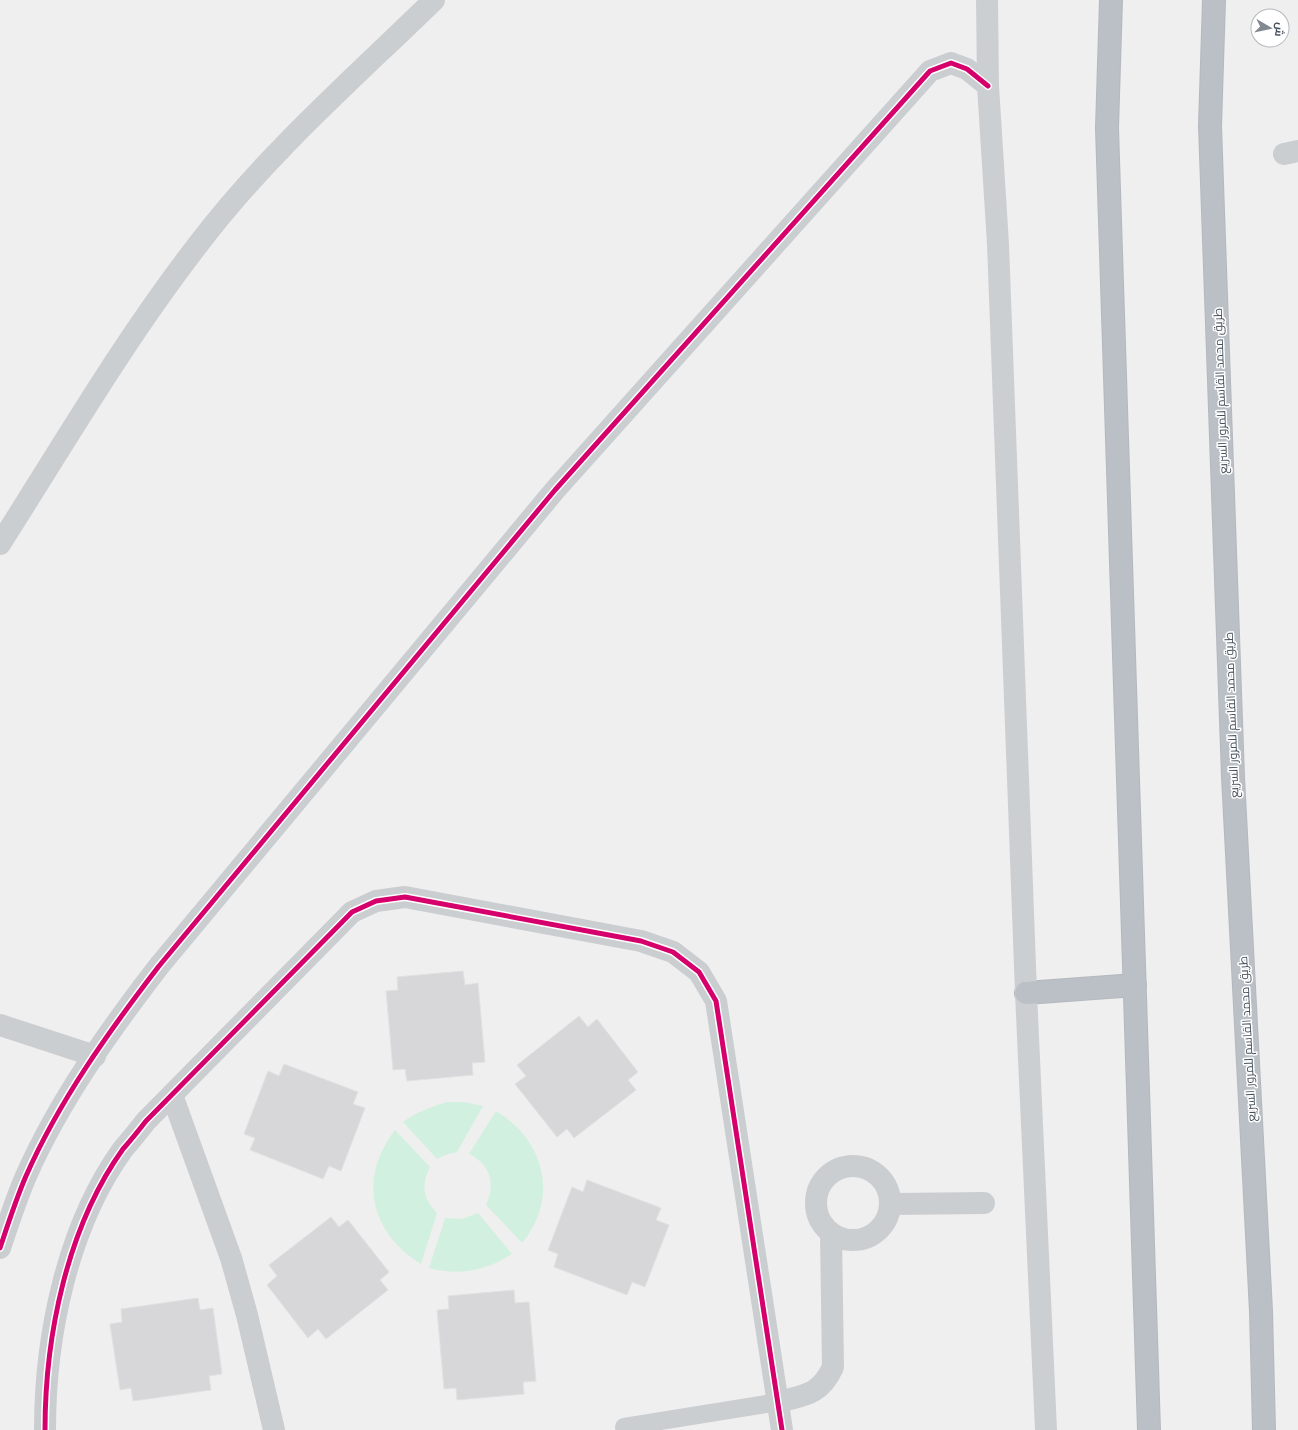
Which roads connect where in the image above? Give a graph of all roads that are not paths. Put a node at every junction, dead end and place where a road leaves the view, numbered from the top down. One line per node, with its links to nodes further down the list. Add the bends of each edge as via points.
1 (434, 0): 6 (street, via 314,117 250,183 200,241 139,325)
2 (987, 0): 5 (street)
3 (1111, 0): 7 (highway, via 1107,128)
4 (1214, 0): 23 (highway, طريق محمد القاسم للمرور السريع, via 1210,134 1233,777)
5 (988, 86): 8 (street, via 998,244); 10 (street, via 967,69 951,63 930,71 555,490 159,966)
6 (0, 544)
7 (1135, 985): 8 (highway); 22 (highway)
8 (1026, 994): 21 (street)
9 (0, 1025): 10 (street)
10 (95, 1056): 15 (street, via 54,1122 26,1177)
11 (172, 1095): 16 (street, via 352,912 376,901 405,897 431,901 641,941 673,952 699,972 716,1001); 18 (street, via 146,1121 123,1150 91,1207 74,1248 61,1292 52,1337); 19 (street, via 231,1258)
12 (984, 1203): 13 (street)
13 (891, 1204): 14 (street, via 888,1217 881,1229 870,1237 857,1241 843,1240); 14 (street, via 889,1191 874,1171 862,1166 849,1165 837,1169 826,1177 819,1188 816,1200 817,1213)
14 (831, 1234): 16 (street, via 833,1367 827,1381 815,1391)
15 (0, 1248)
16 (778, 1402): 17 (lane); 20 (street)
17 (624, 1427)
18 (44, 1430)
19 (274, 1430)
20 (782, 1430)
21 (1046, 1430)
22 (1149, 1430)
23 (1264, 1430)

